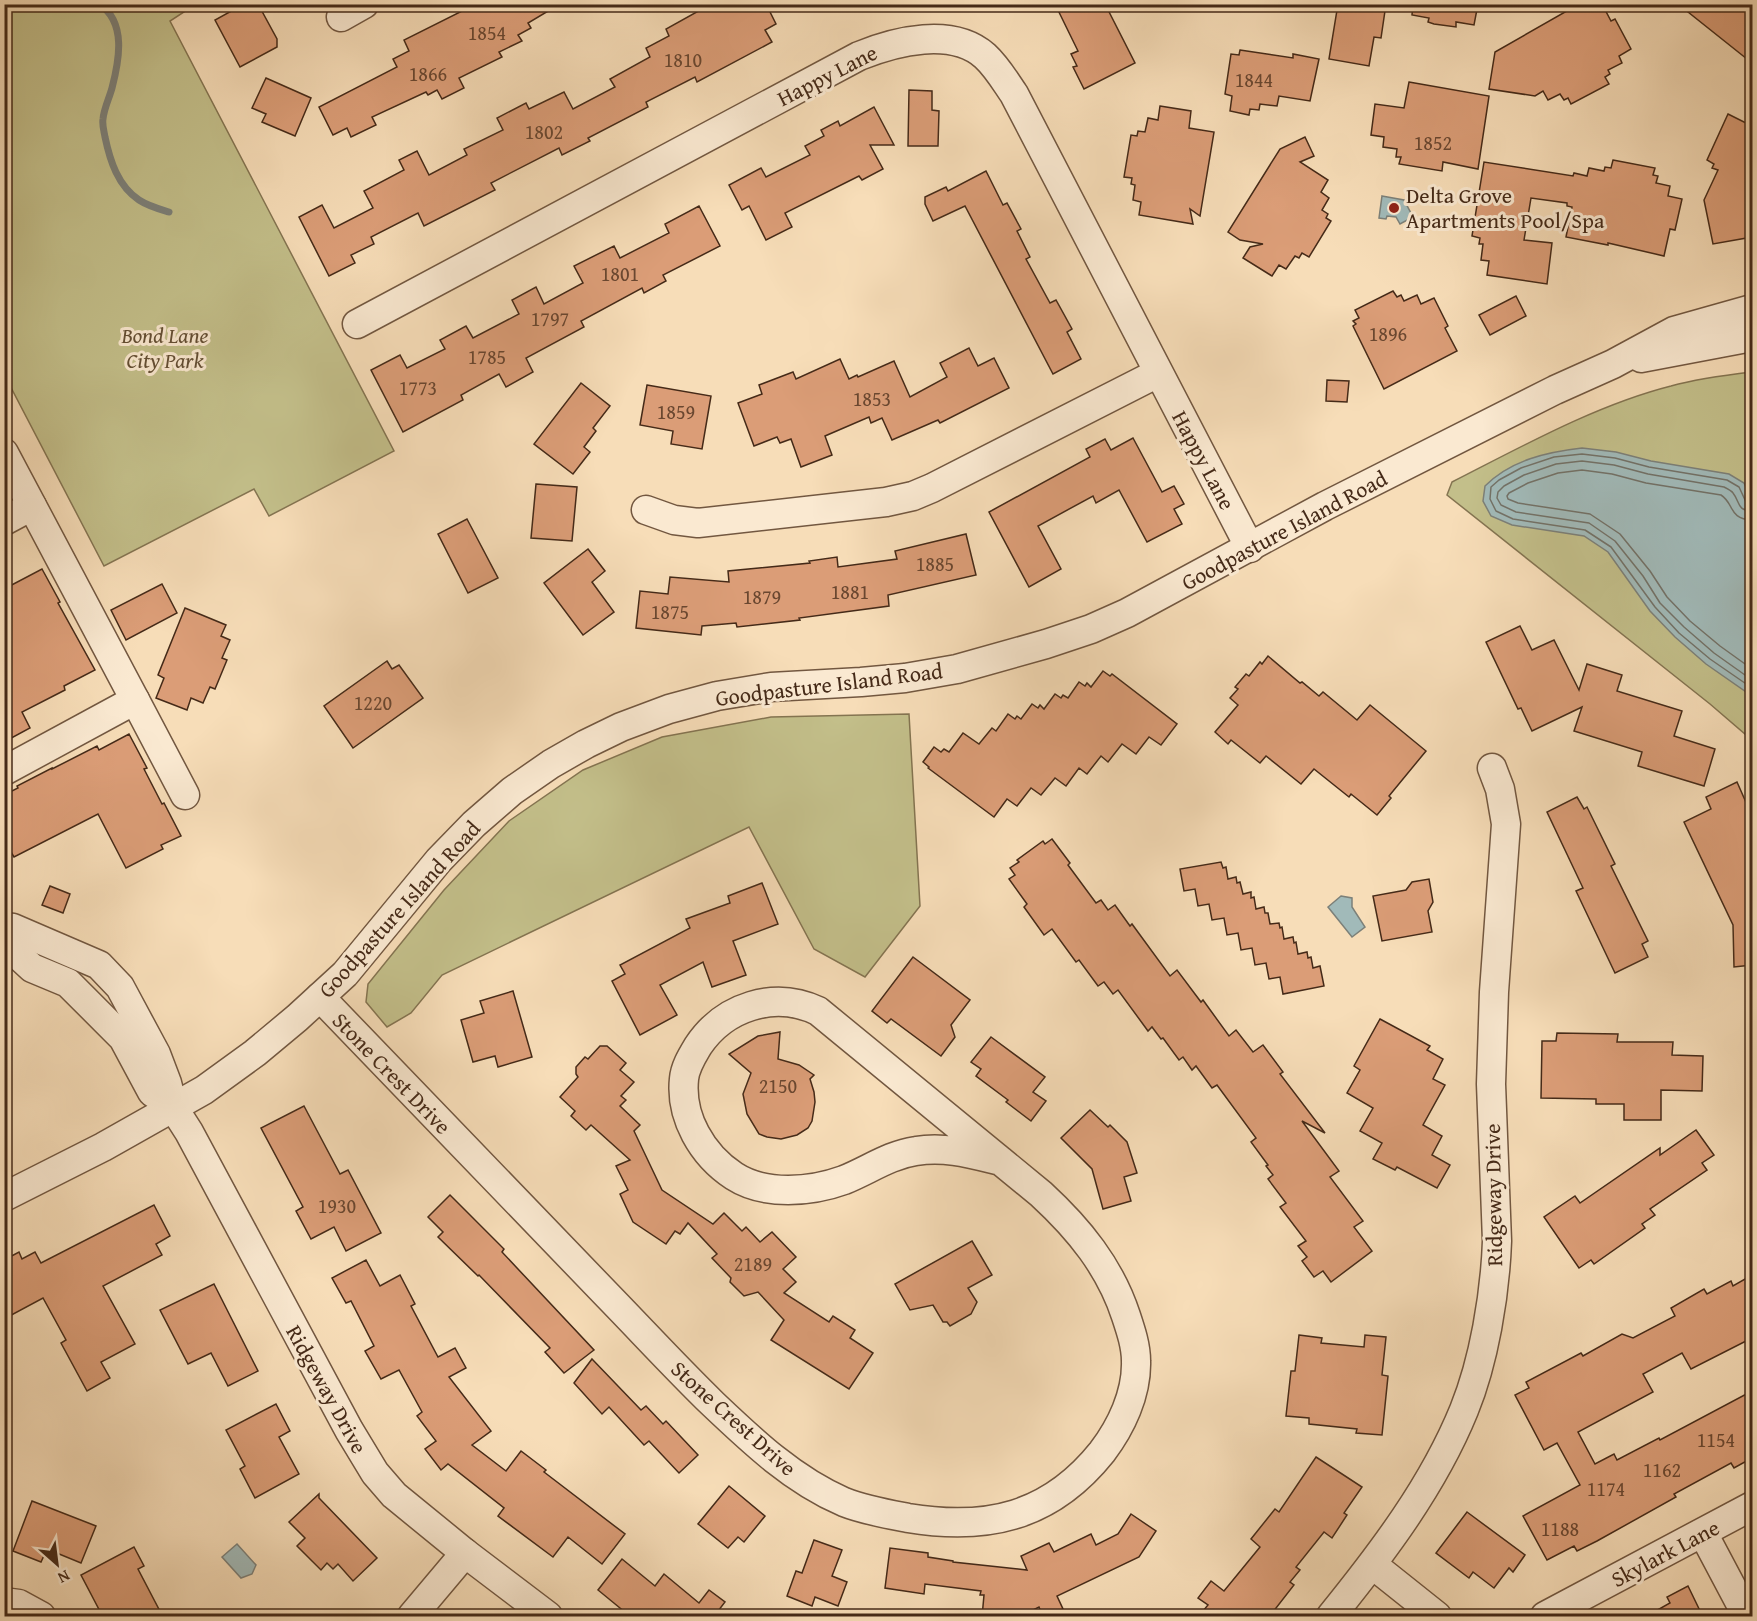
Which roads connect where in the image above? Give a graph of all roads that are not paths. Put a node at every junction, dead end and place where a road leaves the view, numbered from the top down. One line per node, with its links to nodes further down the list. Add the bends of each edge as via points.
1 (1752, 309): 4 (street, Goodpasture Island Road, via 1674,331)
2 (357, 324): 5 (street, Happy Lane, via 859,56 900,42 945,40 975,49 1006,81)
3 (1752, 337): 4 (street, Goodpasture Island Road)
4 (1612, 364): 10 (street, Goodpasture Island Road, via 1335,501)
5 (1158, 373): 8 (street, via 914,496 698,523); 10 (street, Happy Lane)
6 (4, 453): 7 (street)
7 (32, 506): 9 (street); 11 (street)
8 (646, 510)
9 (4, 521)
10 (1250, 548): 17 (street, Goodpasture Island Road, via 1126,613 1046,644 957,669 905,678 771,687 717,696 621,727 551,764 474,824 345,974)
11 (135, 700): 13 (street); 14 (street)
12 (1492, 768): 24 (street, Ridgeway Drive, via 1506,824 1491,1084 1497,1241 1493,1290 1481,1354 1464,1410 1415,1503)
13 (4, 771)
14 (185, 795)
15 (4, 927): 18 (street, via 99,965 120,987 156,1054)
16 (4, 942): 18 (street, via 32,968 68,983 123,1038 152,1092)
17 (320, 997): 18 (street, Goodpasture Island Road, via 255,1053); 19 (street, Stone Crest Drive, via 746,1435 811,1485 846,1503 890,1515 932,1522 975,1523 1007,1518 1039,1505 1091,1465 1126,1411 1136,1362 1132,1332 1110,1276 1068,1219)
18 (173, 1107): 20 (street, Goodpasture Island Road); 23 (street, Ridgeway Drive, via 366,1460 394,1495)
19 (1001, 1161): 19 (street, Stone Crest Drive, via 818,1011 803,1004 760,1004 720,1021 703,1038 684,1079 685,1103 702,1146 735,1177 754,1185 807,1189 846,1179 901,1154 931,1149 957,1150)
20 (4, 1197)
21 (1752, 1506): 22 (street, Skylark Lane)
22 (1702, 1533): 31 (street, Skylark Lane); 32 (street)
23 (465, 1552): 27 (street); 28 (street, Ridgeway Drive)
24 (1372, 1565): 29 (street, Ridgeway Drive); 30 (street)
25 (4, 1602): 26 (street, via 19,1604)
26 (41, 1617)
27 (412, 1617)
28 (548, 1617)
29 (1331, 1617)
30 (1437, 1617)
31 (1545, 1617)
32 (1747, 1617)

